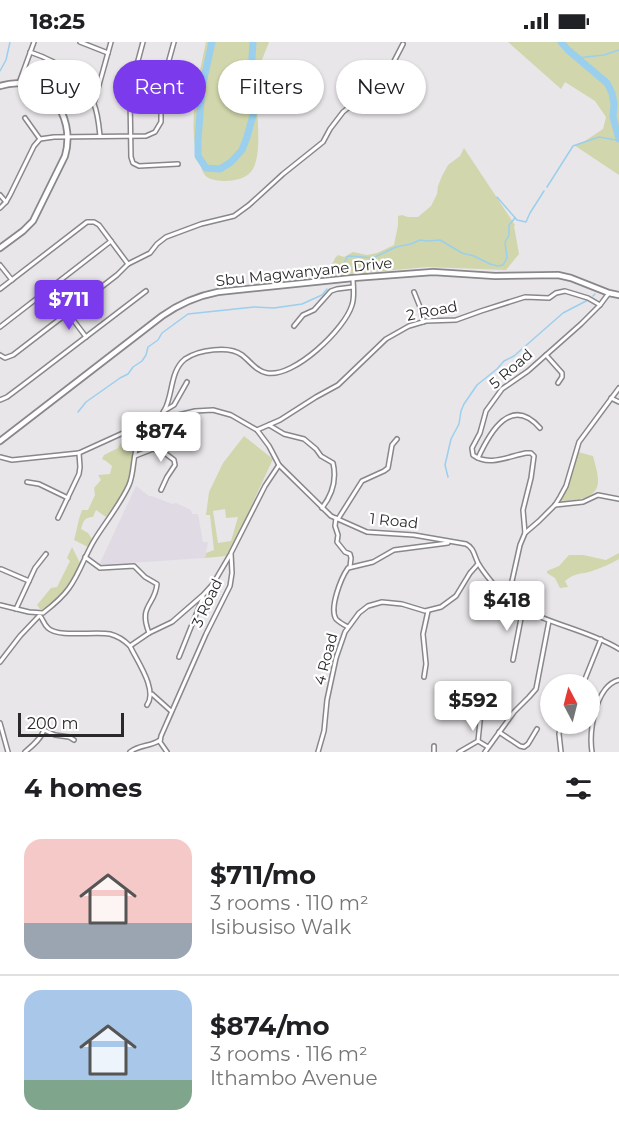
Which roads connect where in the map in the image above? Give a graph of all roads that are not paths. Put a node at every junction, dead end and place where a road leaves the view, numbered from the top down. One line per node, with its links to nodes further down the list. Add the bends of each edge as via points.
1 (34, 42): 7 (street)
2 (80, 42): 8 (street)
3 (111, 42): 8 (street)
4 (143, 42): 18 (street, via 130,90)
5 (174, 42): 18 (street, via 161,89 159,125 149,136)
6 (403, 44): 27 (street, via 387,74 343,112 323,142 249,205 234,216 166,237 147,256)
7 (30, 52): 9 (street); 10 (street)
8 (108, 53): 11 (street)
9 (27, 60)
10 (49, 60)
11 (101, 78)
12 (18, 83): 13 (main road)
13 (0, 86)
14 (62, 114): 19 (main road)
15 (96, 114): 17 (street)
16 (26, 118): 20 (street)
17 (100, 136): 18 (street); 19 (street)
18 (130, 136): 21 (street, via 135,165)
19 (68, 137): 20 (street); 26 (main road, via 65,156 36,216)
20 (40, 139): 23 (street)
21 (178, 164)
22 (0, 195): 23 (street)
23 (6, 202): 24 (street)
24 (0, 208)
25 (111, 241): 27 (street); 30 (street, via 97,223 87,222); 41 (street)
26 (0, 248)
27 (128, 264): 38 (street)
28 (0, 265): 30 (street)
29 (353, 278): 31 (street); 35 (main road, Sbu Magwanyane Drive, via 433,272 558,275); 57 (main road, Sbu Magwanyane Drive, via 218,292 182,303)
30 (12, 280): 32 (street)
31 (353, 287): 40 (street, via 331,291); 51 (street, via 349,313 321,348 298,364 280,373 267,373 231,350 194,355 176,372)
32 (0, 289)
33 (146, 291): 42 (street)
34 (414, 292): 39 (street)
35 (609, 293): 36 (main road, Sbu Magwanyane Drive); 37 (street, 5 Road)
36 (619, 295)
37 (600, 305): 39 (street, 2 Road, via 565,291 550,298 525,297 456,320); 44 (street, 5 Road)
38 (68, 313): 42 (street); 43 (street, via 13,355)
39 (423, 322): 53 (street, 2 Road, via 391,335 338,385)
40 (294, 326)
41 (0, 327)
42 (86, 337): 49 (street)
43 (0, 355)
44 (546, 355): 46 (street, via 562,373); 61 (street, 5 Road, via 502,389 490,404 472,448)
45 (187, 382): 51 (street, via 174,405)
46 (558, 383)
47 (619, 388): 48 (street)
48 (611, 398): 50 (street); 67 (street, via 579,442 566,486)
49 (0, 400)
50 (619, 402)
51 (164, 411): 52 (street)
52 (159, 418): 55 (street, 1 Road, via 213,410); 58 (street, 1 Road); 59 (street, via 140,440)
53 (269, 425): 55 (street, 2 Road); 68 (street, via 304,439 333,464 333,488)
54 (540, 428): 61 (street, via 523,415 505,419)
55 (257, 430): 62 (street, 1 Road)
56 (398, 439): 70 (street, via 392,445 386,470 362,481)
57 (0, 441)
58 (79, 453): 60 (street, 1 Road, via 12,460); 65 (street, via 80,470)
59 (135, 456): 64 (street, via 153,448 174,460); 75 (street, via 127,489)
60 (0, 457)
61 (478, 458): 71 (street, via 491,461 526,453 534,455 523,510)
62 (279, 465): 68 (street, 1 Road); 73 (street, 3 Road)
63 (27, 482): 65 (street)
64 (161, 490)
65 (68, 498): 69 (street)
66 (619, 499): 67 (street, via 598,495 582,502)
67 (555, 505): 71 (street)
68 (322, 508): 70 (street, 1 Road)
69 (58, 518)
70 (337, 518): 72 (street, 1 Road, via 367,532); 77 (street, via 337,542 350,554)
71 (525, 533): 81 (street)
72 (452, 542): 76 (street, 1 Road, via 470,545); 77 (street, via 394,550 373,562)
73 (231, 553): 80 (street); 101 (street, 3 Road, via 230,586)
74 (45, 554): 79 (street)
75 (86, 557): 86 (street, via 69,588); 89 (street, via 101,568 134,566 158,584 145,613)
76 (478, 564): 81 (street, 1 Road); 85 (street, via 453,599)
77 (350, 567): 88 (street, via 340,583 334,612)
78 (1, 569): 79 (street)
79 (29, 581): 84 (street)
80 (203, 595): 89 (street, via 172,622); 93 (street)
81 (506, 597): 83 (street, 1 Road)
82 (0, 605): 84 (street)
83 (523, 608): 87 (street, 1 Road); 94 (street)
84 (16, 609): 86 (street)
85 (428, 611): 88 (street, 4 Road, via 376,603 363,609); 97 (street, via 423,634)
86 (41, 614): 91 (street, via 52,630 109,634); 95 (street)
87 (549, 621): 90 (street, 1 Road); 105 (street, via 536,689)
88 (348, 627): 116 (street, 4 Road, via 336,658)
89 (149, 633): 91 (street)
90 (601, 639): 92 (street, 1 Road); 96 (street)
91 (130, 646): 99 (street)
92 (619, 649)
93 (179, 657)
94 (513, 660)
95 (0, 662)
96 (586, 674)
97 (424, 677)
98 (619, 680): 121 (street, via 599,700 591,733)
99 (151, 693): 100 (street); 101 (street)
100 (147, 705)
101 (171, 711): 108 (street, 3 Road)
102 (482, 712): 109 (street)
103 (0, 723): 112 (street)
104 (537, 729): 105 (street, via 524,747)
105 (499, 732): 111 (street)
106 (559, 734): 120 (street)
107 (74, 740): 113 (street, via 44,730)
108 (160, 740): 114 (street); 115 (street)
109 (478, 741): 111 (street); 118 (street)
110 (434, 746): 117 (street)
111 (488, 747): 119 (street)
112 (8, 752)
113 (25, 752)
114 (130, 752)
115 (167, 752)
116 (318, 752)
117 (434, 752)
118 (459, 752)
119 (485, 752)
120 (561, 752)
121 (592, 752)

